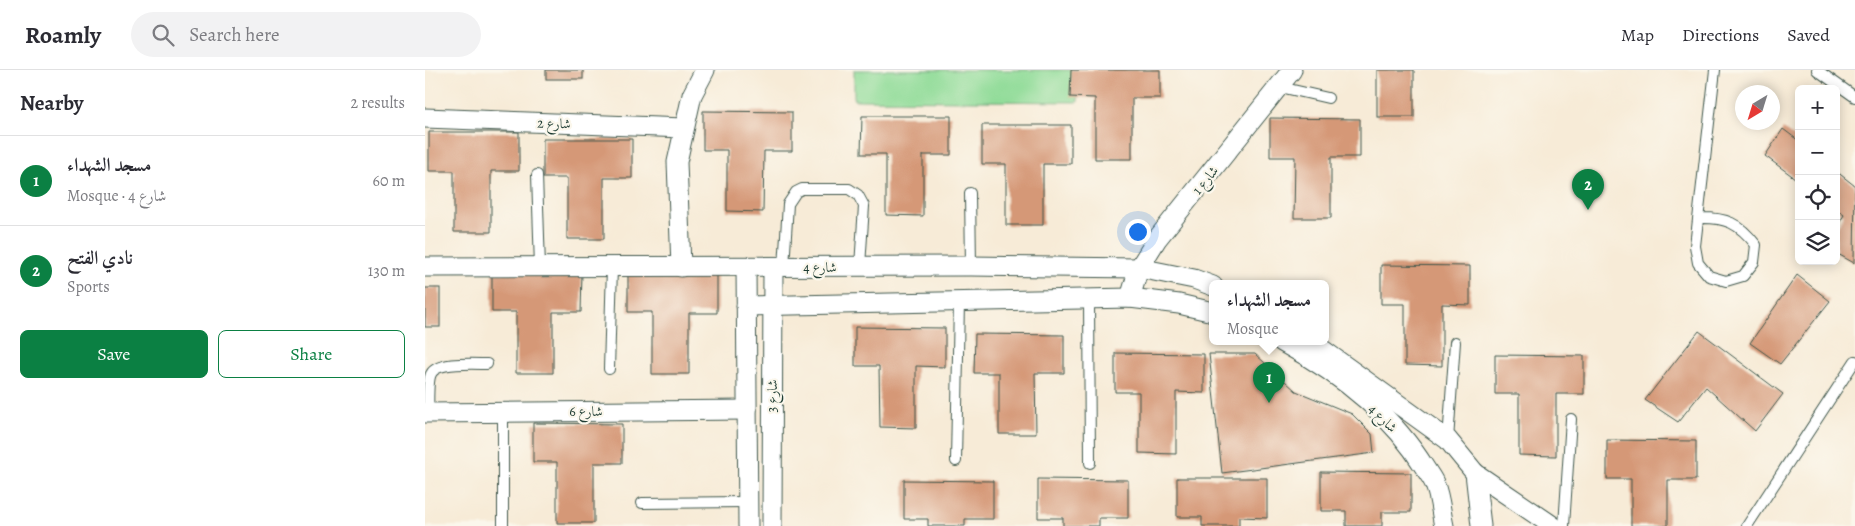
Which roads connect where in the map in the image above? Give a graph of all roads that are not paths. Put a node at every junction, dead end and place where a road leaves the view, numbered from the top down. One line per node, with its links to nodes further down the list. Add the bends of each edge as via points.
1 (705, 70): 9 (street, via 692,95)
2 (1293, 70): 5 (street, شارع 1)
3 (1715, 70): 12 (lane)
4 (1817, 70): 6 (lane)
5 (1280, 87): 7 (lane); 21 (street, شارع 1, via 1157,239)
6 (1855, 97)
7 (1328, 98)
8 (425, 118): 9 (street, شارع 2)
9 (684, 128): 18 (street, via 677,162)
10 (537, 175): 16 (lane)
11 (970, 193): 15 (lane)
12 (1698, 218): 12 (lane, via 1695,246 1698,263 1709,276 1726,281 1743,276 1754,262 1756,244 1731,222 1715,217)
13 (425, 266): 16 (street, شارع 4)
14 (860, 266): 15 (street, شارع 4); 20 (street, شارع 4); 20 (lane, via 864,206 858,195 849,189 802,189 788,204)
15 (971, 266): 21 (street, شارع 4)
16 (540, 267): 17 (street, شارع 4)
17 (612, 267): 18 (street, شارع 4); 33 (lane)
18 (681, 267): 19 (street, شارع 4)
19 (746, 267): 20 (street, شارع 4); 27 (street, شارع 3)
20 (778, 267): 26 (street, شارع 3)
21 (1139, 268): 22 (street, شارع 4); 24 (street, شارع 1)
22 (1209, 285)
23 (1089, 298): 24 (street); 25 (street); 40 (lane)
24 (1130, 298): 28 (street)
25 (959, 301): 26 (street); 39 (lane)
26 (773, 305): 27 (street); 42 (street, شارع 3)
27 (746, 306): 34 (street, شارع 3)
28 (1209, 311)
29 (1455, 342): 38 (lane)
30 (1310, 346): 38 (street, شارع 4); 49 (street, شارع 4, via 1413,449 1435,484)
31 (1855, 361): 53 (lane)
32 (487, 364): 36 (lane, via 443,365 434,369 430,376)
33 (609, 369)
34 (747, 410): 35 (street, شارع 6); 41 (street, شارع 3)
35 (503, 412): 36 (street, شارع 6); 46 (lane)
36 (427, 413)
37 (1571, 419): 52 (lane)
38 (1447, 440): 43 (street, شارع 4)
39 (956, 461)
40 (1090, 463)
41 (747, 468): 42 (street); 44 (street, شارع 3)
42 (772, 468): 48 (street, شارع 3)
43 (1475, 473): 50 (street); 51 (street, شارع 4)
44 (747, 502): 45 (lane); 47 (street, شارع 3)
45 (642, 503)
46 (503, 526)
47 (748, 526)
48 (772, 526)
49 (1444, 526)
50 (1481, 526)
51 (1553, 526)
52 (1564, 526)
53 (1747, 526)

